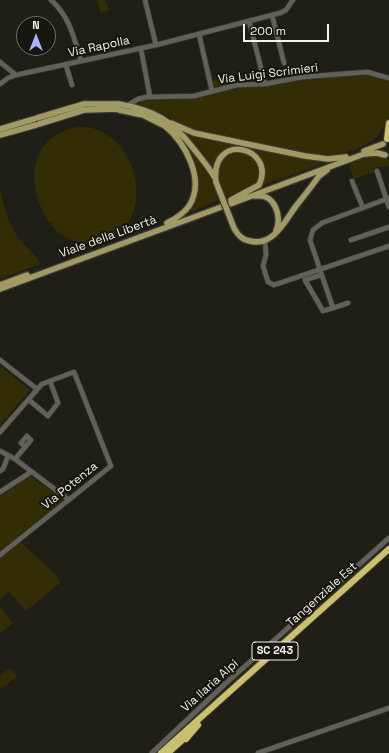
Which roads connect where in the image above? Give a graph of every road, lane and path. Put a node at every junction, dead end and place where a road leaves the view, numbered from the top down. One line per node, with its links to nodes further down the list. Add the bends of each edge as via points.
1 (51, 0): 9 (street, via 71,25)
2 (146, 0): 7 (street)
3 (293, 0): 4 (street, Via Rapolla, via 286,10)
4 (272, 15): 5 (street, Via Rapolla); 11 (street)
5 (250, 21): 6 (street, Via Rapolla); 16 (street)
6 (199, 34): 7 (street, Via Rapolla); 18 (street)
7 (156, 45): 8 (street, Via Rapolla)
8 (141, 48): 9 (street, Via Rapolla); 19 (street)
9 (81, 61): 12 (street, Via Rapolla)
10 (0, 62): 13 (street)
11 (284, 63)
12 (66, 65): 13 (street, Via Rapolla); 17 (street)
13 (16, 75): 15 (street, Via Rapolla)
14 (389, 78): 16 (street, Via Luigi Scrimieri, via 367,72 302,77)
15 (0, 84)
16 (265, 84): 18 (street, Via Luigi Scrimieri, via 237,85)
17 (72, 85)
18 (212, 91): 19 (street, Via Luigi Scrimieri, via 180,97)
19 (150, 96): 20 (street, Via Luigi Scrimieri)
20 (128, 105): 21 (main road); 22 (main road)
21 (118, 107): 22 (main road); 23 (main road, via 84,110)
22 (154, 116): 24 (main road); 26 (main road)
23 (37, 121): 27 (main road); 28 (main road)
24 (171, 123): 30 (main road); 31 (main road, via 194,134 305,156 328,160)
25 (389, 123): 29 (highway)
26 (164, 125): 30 (main road); 41 (main road, via 177,137 189,155 194,185 188,207)
27 (0, 129)
28 (0, 135)
29 (386, 140): 31 (main road); 33 (main road, via 383,150)
30 (194, 149): 36 (main road, via 210,169)
31 (346, 157): 38 (main road)
32 (356, 157): 33 (main road, via 373,153); 38 (main road); 43 (main road, via 319,176)
33 (387, 157)
34 (376, 171): 37 (street)
35 (352, 180): 40 (street)
36 (216, 182): 38 (main road, via 216,164 220,157 229,151 248,151 259,161 262,172 259,185); 45 (main road, bridge, via 234,228 244,240)
37 (387, 199): 39 (street); 40 (street)
38 (229, 202): 43 (main road, via 259,196 269,199 277,210 278,218)
39 (389, 207)
40 (363, 208): 47 (street, via 322,223 313,230 310,240)
41 (167, 223): 50 (main road, Viale della Libertà); 51 (main road, Viale della Libertà, via 223,204)
42 (389, 227): 44 (street)
43 (271, 238): 45 (main road)
44 (351, 240)
45 (264, 241): 47 (street, via 266,255 263,266 270,284)
46 (389, 246): 47 (street)
47 (320, 272): 48 (street); 53 (street)
48 (305, 280): 49 (street); 53 (street, via 323,311)
49 (299, 282)
50 (0, 285)
51 (0, 289)
52 (348, 303): 53 (street)
53 (333, 308)
54 (0, 360): 56 (street)
55 (50, 381): 56 (street); 57 (street, via 58,403 48,416); 66 (street, Via Potenza, via 74,372 112,466)
56 (37, 389): 57 (street)
57 (29, 400): 58 (street)
58 (0, 432)
59 (25, 447): 62 (street)
60 (0, 452): 61 (street)
61 (8, 456): 62 (street); 63 (street)
62 (15, 459): 64 (street)
63 (0, 471)
64 (30, 472): 65 (street); 66 (street)
65 (0, 492)
66 (69, 500): 70 (street, Via Potenza)
67 (389, 538): 73 (street, Via Ilaria Alpi)
68 (389, 549): 74 (highway, Tangenziale Est / SC 243)
69 (389, 554): 72 (highway, Tangenziale Est / SC 243)
70 (0, 555)
71 (389, 708): 77 (street)
72 (198, 725): 75 (highway, Tangenziale Est / SC 243); 76 (highway)
73 (152, 753)
74 (161, 753)
75 (168, 753)
76 (172, 753)
77 (258, 753)

